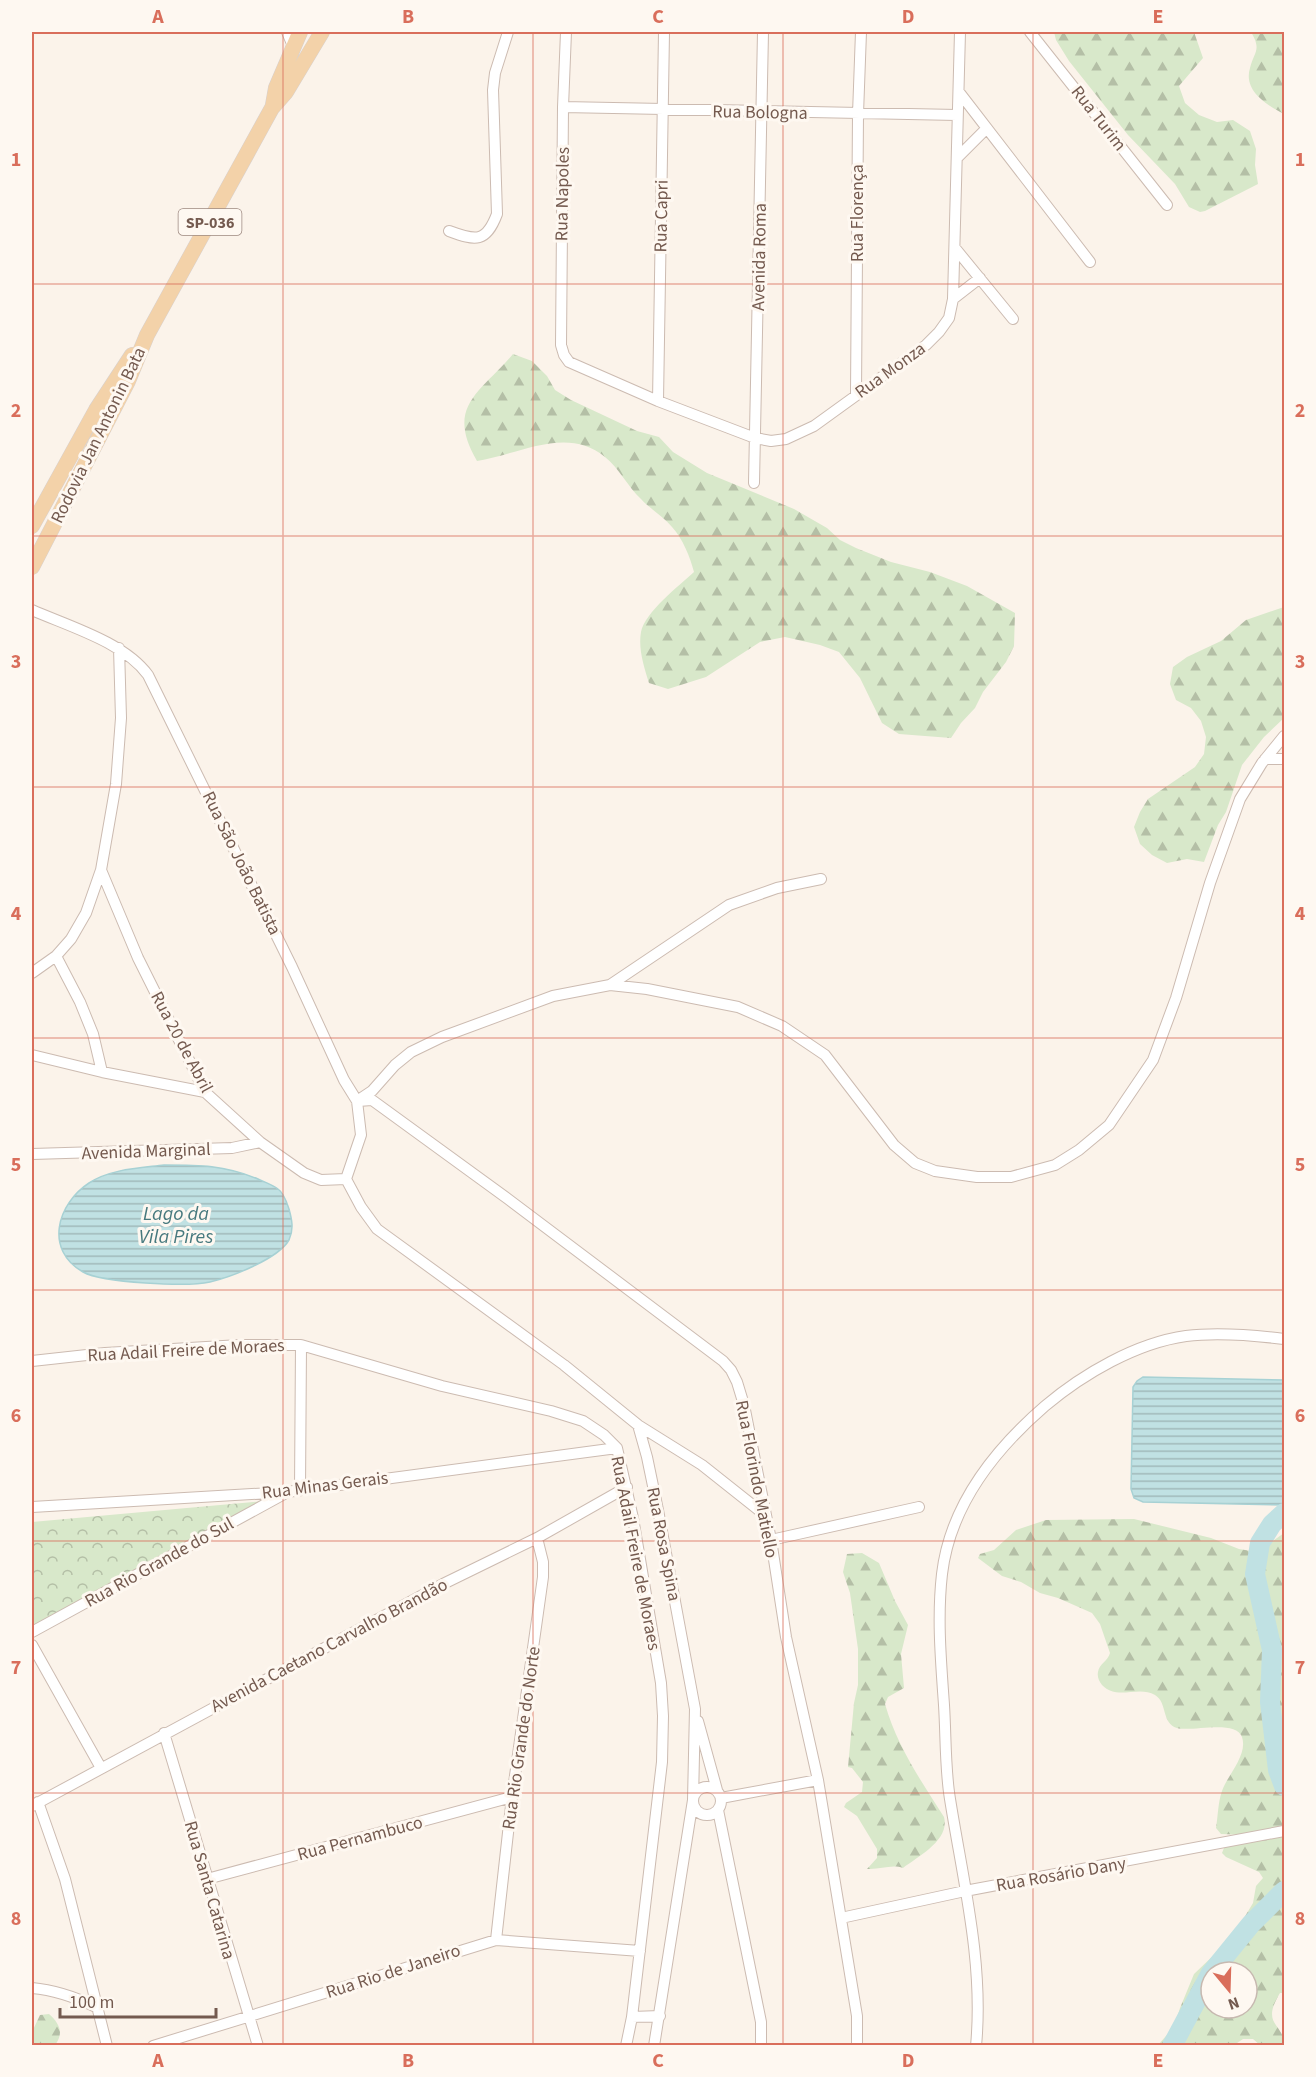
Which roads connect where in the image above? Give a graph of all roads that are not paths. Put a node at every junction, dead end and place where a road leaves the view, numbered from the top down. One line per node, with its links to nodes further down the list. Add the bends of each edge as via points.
1 (300, 32): 10 (main road, Rodovia Jan Antonin Bata / SP-036)
2 (322, 32): 13 (main road, Rodovia Jan Antonin Bata / SP-036)
3 (508, 32): 21 (street, via 493,90 497,214 491,231 483,236 468,238)
4 (566, 32): 12 (street, Rua Napoles)
5 (664, 32): 14 (street, Rua Capri)
6 (763, 32): 15 (street, Avenida Roma)
7 (861, 32): 16 (street, Rua Florença)
8 (960, 32): 11 (street, Rua Monza)
9 (1034, 33): 20 (street, Rua Turim)
10 (290, 39): 13 (main road, Rodovia Jan Antonin Bata / SP-036)
11 (959, 92): 17 (street, Rua Monza); 18 (street)
12 (563, 106): 14 (street, Rua Bologna); 28 (street, Rua Napoles)
13 (272, 108): 27 (main road, Rodovia Jan Antonin Bata / SP-036)
14 (662, 109): 15 (street, Rua Bologna); 30 (street, Rua Capri)
15 (762, 111): 16 (street, Rua Bologna); 31 (street, Avenida Roma)
16 (858, 114): 17 (street, Rua Bologna); 29 (street, Rua Florença)
17 (957, 115): 19 (street, Rua Monza)
18 (986, 129): 19 (street); 23 (street)
19 (957, 158): 22 (street, Rua Monza)
20 (1167, 205)
21 (449, 231)
22 (955, 248): 24 (street); 25 (street, Rua Monza)
23 (1090, 262)
24 (980, 278): 25 (street); 26 (street)
25 (953, 299): 29 (street, Rua Monza, via 949,318 926,345)
26 (1012, 319)
27 (147, 335): 33 (main road, Rodovia Jan Antonin Bata / SP-036, via 96,410); 34 (main road, Rodovia Jan Antonin Bata / SP-036, via 128,381)
28 (564, 355): 30 (street, Rua Monza, via 569,362)
29 (856, 395): 31 (street, Rua Monza, via 798,435 771,441)
30 (658, 401): 31 (street, Rua Monza)
31 (755, 438): 32 (street, Avenida Roma)
32 (754, 483)
33 (32, 526)
34 (32, 567)
35 (32, 610): 36 (street, Rua São João Batista)
36 (119, 648): 40 (street, via 121,718 116,784); 48 (street, Rua São João Batista, via 148,675)
37 (1284, 736): 38 (street)
38 (1265, 759): 39 (street); 44 (street, via 1240,799 1153,1060 1109,1125 1080,1150 1054,1165 1011,1177 977,1177 935,1171 915,1163 894,1145 825,1055 782,1026 738,1007 647,988)
39 (1284, 759)
40 (101, 870): 42 (street, via 86,914); 47 (street, Rua 20 de Abril, via 138,958)
41 (821, 879): 44 (street, via 777,888 729,905)
42 (56, 956): 43 (street); 46 (street, via 93,1034)
43 (32, 973)
44 (610, 985): 48 (street, via 553,996 442,1037 411,1052)
45 (32, 1055): 46 (street)
46 (102, 1072): 47 (street)
47 (205, 1092): 49 (street, Rua 20 de Abril)
48 (357, 1101): 51 (street, Rua São João Batista, via 361,1135); 62 (street, Rua Florindo Matiello, via 372,1100 723,1361 737,1382 744,1405)
49 (260, 1142): 50 (street, Avenida Marginal, via 232,1148); 51 (street, Rua 20 de Abril, via 304,1173 321,1180)
50 (32, 1154)
51 (346, 1179): 55 (street, via 377,1229 564,1365)
52 (1284, 1339): 78 (street, via 1241,1334 1186,1336 1143,1347 1067,1388 1018,1431 969,1493 952,1532 942,1572 940,1606 949,1795)
53 (301, 1345): 54 (street, Rua Adail Freire de Moraes, via 105,1353); 56 (street, Rua Adail Freire de Moraes, via 583,1421); 58 (street)
54 (32, 1361)
55 (638, 1425): 62 (street, via 702,1466); 67 (street, Rua Rosa Spina)
56 (616, 1448): 57 (street, Rua Adail Freire de Moraes); 58 (street, Rua Minas Gerais)
57 (627, 1487): 63 (street, Avenida Caetano Carvalho Brandão); 81 (street, Rua Adail Freire de Moraes, via 661,1683 663,1716 662,1762)
58 (300, 1489): 59 (street, Rua Minas Gerais)
59 (287, 1492): 60 (street, Rua Minas Gerais); 65 (street, Rua Rio Grande do Sul)
60 (32, 1507)
61 (919, 1508): 64 (street)
62 (765, 1515): 64 (street, Rua Florindo Matiello)
63 (537, 1538): 68 (street, Avenida Caetano Carvalho Brandão, via 442,1584); 72 (street, Rua Rio Grande do Norte, via 543,1577)
64 (771, 1540): 70 (street, Rua Florindo Matiello, via 786,1637)
65 (32, 1632)
66 (32, 1645): 69 (street)
67 (695, 1709): 71 (street); 73 (street, Rua Rosa Spina)
68 (164, 1733): 69 (street, Avenida Caetano Carvalho Brandão); 77 (street, Rua Santa Catarina)
69 (101, 1768): 74 (street, Avenida Caetano Carvalho Brandão)
70 (818, 1780): 71 (street); 79 (street, Rua Florindo Matiello)
71 (719, 1794): 73 (street, via 710,1787 702,1788); 75 (street)
72 (512, 1797): 77 (street, Rua Pernambuco); 80 (street, Rua Rio Grande do Norte)
73 (693, 1800): 75 (street, via 694,1807 705,1815); 85 (street, Rua Rosa Spina)
74 (35, 1804): 83 (street, via 65,1879)
75 (718, 1810): 92 (street, via 760,2022)
76 (1283, 1832): 78 (street, Rua Rosário Dany)
77 (207, 1879): 84 (street, Rua Santa Catarina)
78 (966, 1891): 79 (street, Rua Rosário Dany); 94 (street, via 977,1964)
79 (841, 1918): 93 (street, Rua Florindo Matiello, via 857,2016)
80 (496, 1940): 81 (street, Rua Rio de Janeiro); 84 (street, Rua Rio de Janeiro)
81 (640, 1952): 86 (street, Rua Adail Freire de Moraes)
82 (32, 1988): 83 (street, via 73,1996)
83 (96, 2007): 87 (street)
84 (248, 2016): 88 (street, Rua Rio de Janeiro); 89 (street, Rua Santa Catarina)
85 (660, 2016): 86 (street); 91 (street, Rua Rosa Spina)
86 (632, 2017): 90 (street, Rua Adail Freire de Moraes)
87 (107, 2046)
88 (153, 2046)
89 (258, 2046)
90 (626, 2046)
91 (654, 2046)
92 (761, 2046)
93 (857, 2046)
94 (976, 2046)

